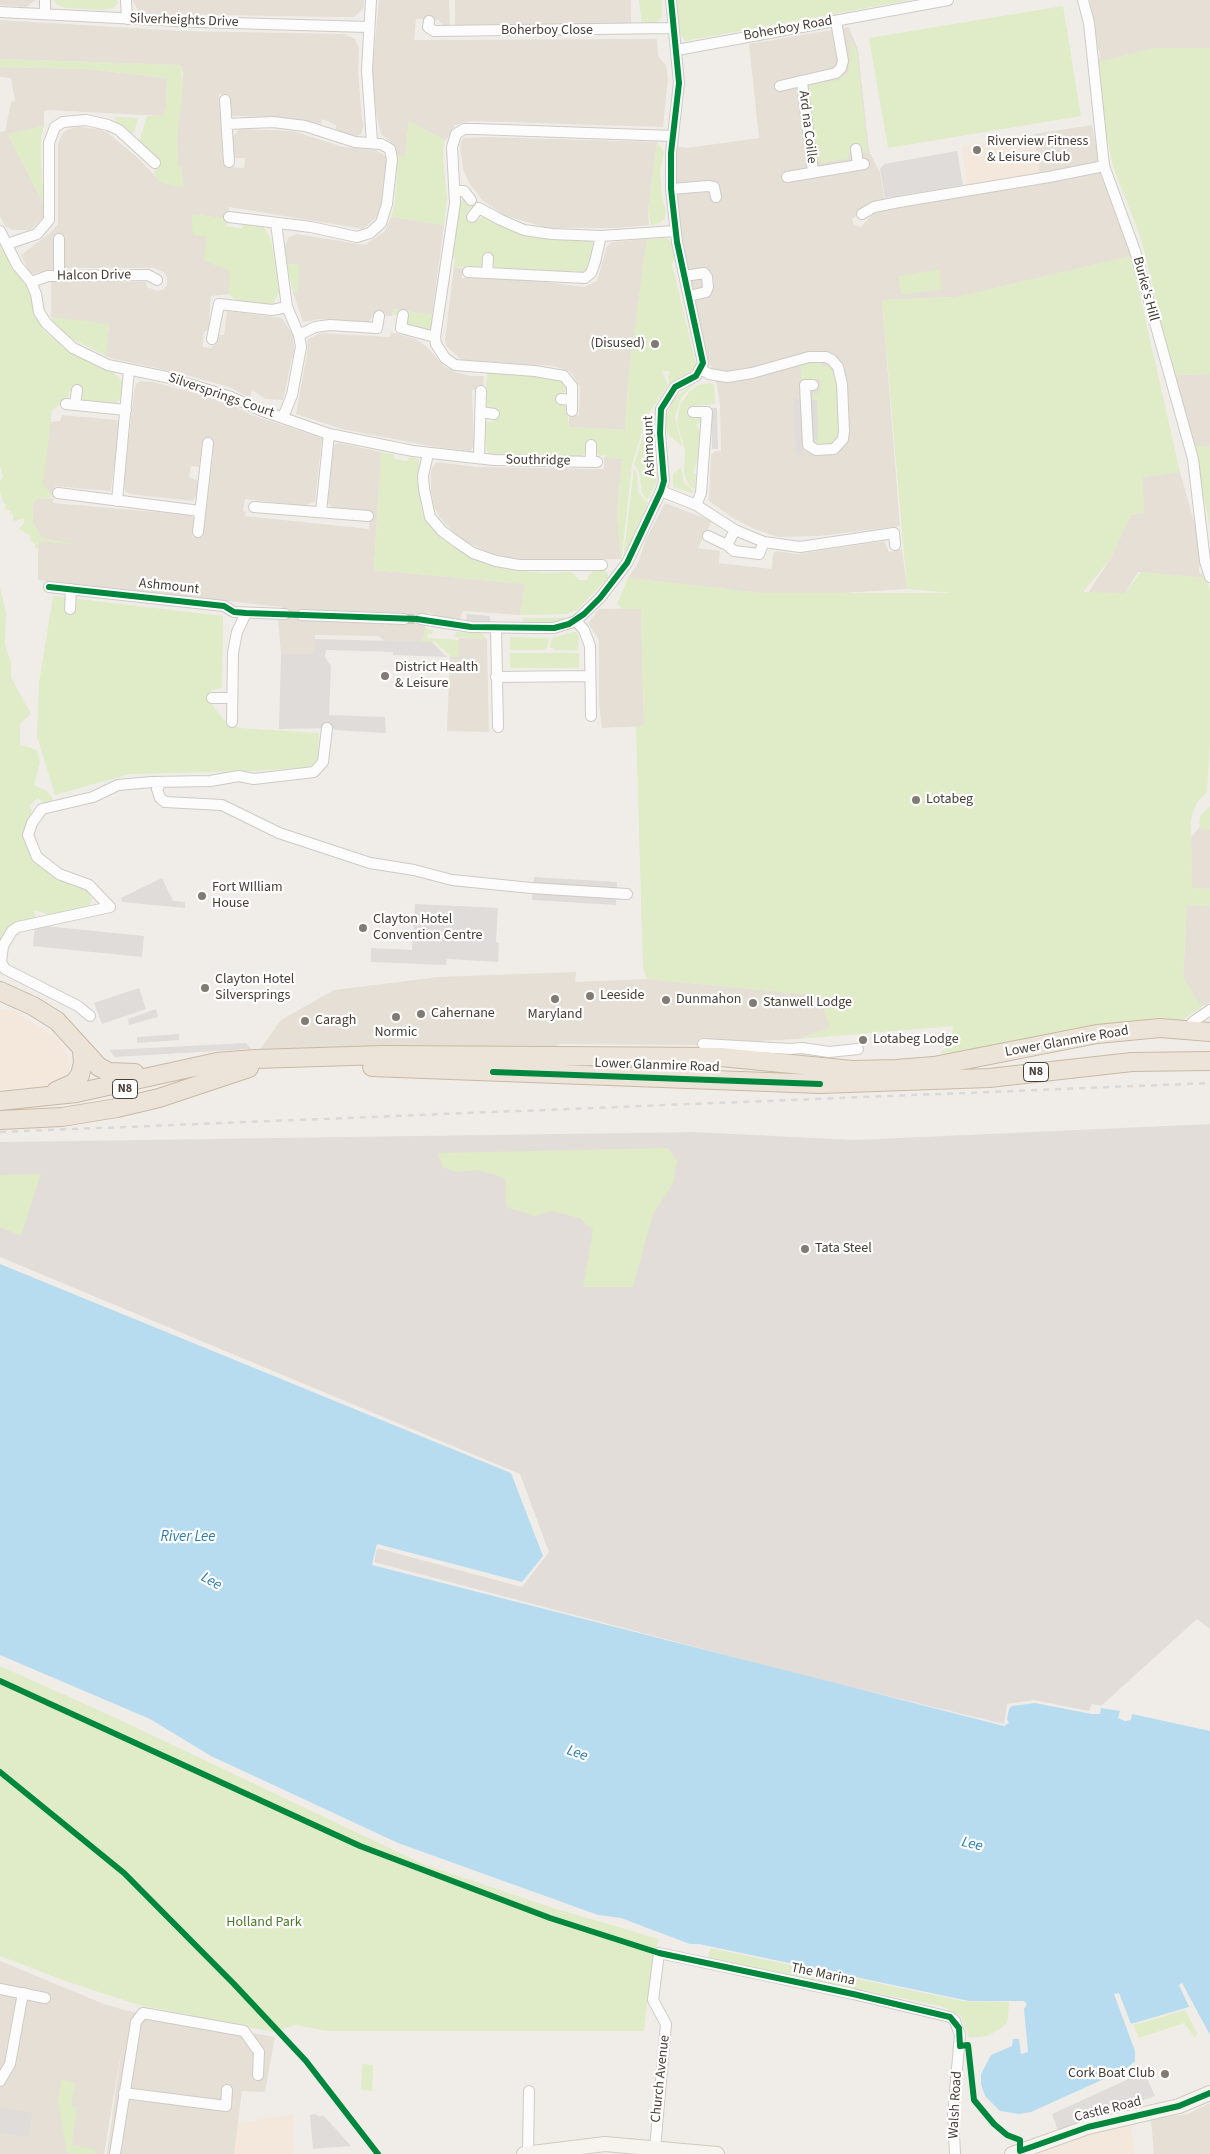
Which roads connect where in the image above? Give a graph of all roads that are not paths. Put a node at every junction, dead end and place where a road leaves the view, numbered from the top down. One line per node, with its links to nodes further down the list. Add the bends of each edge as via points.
1 (46, 0): 8 (street)
2 (126, 0): 9 (street)
3 (370, 0): 12 (street)
4 (671, 0): 13 (street)
5 (948, 0): 10 (street, Boherboy Road)
6 (1083, 0): 24 (street, Burke's Hill, via 1089,23)
7 (0, 12): 8 (street, Silverheights Drive)
8 (45, 14): 9 (street, Silverheights Drive)
9 (127, 19): 12 (street, Silverheights Drive)
10 (836, 20): 14 (street, Boherboy Road); 15 (street, Ard na Coille, via 843,61 841,68 836,73)
11 (429, 21): 13 (street, Boherboy Close, via 428,27 434,31)
12 (368, 27): 20 (street)
13 (673, 28): 14 (street)
14 (677, 50): 19 (street, via 679,95)
15 (802, 82): 16 (street, Ard na Coille); 25 (street, Ard na Coille)
16 (782, 87)
17 (225, 100): 18 (street)
18 (227, 124): 20 (street, via 289,123 354,142); 23 (street)
19 (673, 136): 27 (street); 28 (street, via 464,129 456,134 452,147)
20 (372, 142): 34 (street, via 390,149 392,159 387,204 381,223 370,233 357,237)
21 (856, 149): 25 (street, Ard na Coille, via 861,164)
22 (155, 162): 39 (street, via 119,130 108,125 86,120 63,122 55,127 49,143 49,220 36,234)
23 (229, 162)
24 (1104, 166): 31 (street, via 899,202 874,207); 85 (street, Burke's Hill, via 1135,251 1194,459 1205,561)
25 (813, 172): 26 (street, Ard na Coille)
26 (787, 177)
27 (671, 189): 29 (street, via 714,187); 36 (street)
28 (455, 191): 30 (street, via 464,191); 52 (street)
29 (716, 197)
30 (471, 200)
31 (862, 214)
32 (229, 216): 34 (street)
33 (472, 216): 37 (street, via 479,208 524,230)
34 (276, 223): 48 (street, Silversprings Court)
35 (0, 231): 39 (street, Silversprings Court)
36 (675, 231): 37 (street); 44 (street)
37 (601, 236): 42 (street, via 596,262 585,278)
38 (59, 239): 43 (street)
39 (7, 244): 46 (street, Silversprings Court)
40 (488, 258): 42 (street)
41 (468, 272): 42 (street)
42 (487, 273)
43 (59, 276): 45 (street, Halcon Drive, via 148,275); 46 (street, Halcon Drive)
44 (684, 276): 47 (street); 47 (street, via 704,273 707,276 706,292)
45 (157, 280)
46 (30, 282): 55 (street, Silversprings Court, via 39,312 57,335 95,360)
47 (689, 296): 54 (street, via 704,363)
48 (287, 307): 51 (street, Silversprings Court); 53 (street, via 272,310 219,304)
49 (403, 315): 52 (street, via 401,328)
50 (378, 316): 51 (street, via 377,328 330,325 314,327)
51 (300, 335): 64 (street, Silversprings Court, via 301,347 292,395)
52 (435, 337): 60 (street, via 439,351 455,365 564,376 572,386 566,399)
53 (212, 340)
54 (701, 369): 56 (street, via 727,377 819,356 832,360 838,367 842,384 844,431 844,439 834,449 816,450 808,446 805,384); 70 (street, Ashmount, via 696,376 675,387 661,409 664,481)
55 (129, 370): 59 (street); 64 (street, Silversprings Court, via 166,377)
56 (814, 385)
57 (76, 390): 59 (street, via 71,404)
58 (481, 391): 61 (street)
59 (126, 410): 72 (street)
60 (572, 411)
61 (481, 412): 63 (street); 69 (street)
62 (694, 412): 73 (street, via 707,412 701,493)
63 (494, 414)
64 (283, 417): 65 (street, Silversprings Court)
65 (329, 434): 68 (street, Silversprings Court); 76 (street)
66 (208, 443): 75 (street, via 200,473)
67 (591, 445): 69 (street, Southridge, via 594,462)
68 (428, 454): 69 (street, Southridge); 84 (street, via 423,476 430,517 442,531 474,553 518,565 581,571)
69 (479, 458)
70 (661, 491): 73 (street); 94 (street, Ashmount, via 627,562 600,598)
71 (58, 494): 72 (street)
72 (117, 500): 75 (street)
73 (696, 505): 78 (street)
74 (254, 507): 76 (street)
75 (200, 511): 79 (street)
76 (321, 512): 77 (street)
77 (368, 516)
78 (735, 530): 81 (street); 82 (street)
79 (198, 532)
80 (708, 536): 82 (street)
81 (764, 542): 82 (street, via 759,554 734,551); 83 (street, via 800,547 894,534)
82 (727, 545)
83 (895, 546)
84 (602, 566)
85 (1210, 577)
86 (48, 587): 87 (street, Ashmount)
87 (71, 589): 88 (street); 89 (street, Ashmount, via 224,606 234,612)
88 (70, 609)
89 (246, 613): 90 (street, Ashmount); 99 (street, via 236,639)
90 (285, 614)
91 (302, 614): 92 (street)
92 (404, 619)
93 (421, 619): 95 (street, Ashmount, via 441,624)
94 (576, 621): 95 (street, Ashmount, via 554,628); 96 (street, via 588,637)
95 (496, 628): 97 (street)
96 (589, 676): 97 (street); 100 (street)
97 (496, 677): 102 (street)
98 (212, 698): 99 (street)
99 (232, 698): 101 (street)
100 (591, 716)
101 (232, 722)
102 (498, 727)
103 (327, 728): 104 (street, via 323,762 314,772)
104 (161, 782): 105 (street, via 157,788 165,802 222,805 279,833 370,863 452,880); 108 (street, via 118,786 93,797 42,810 32,823 28,836 37,857 59,874 89,885 110,907 18,927 3,946 1,962 5,969 78,1006)
105 (628, 894)
106 (0, 991): 113 (highway, N8, via 45,1012 65,1029)
107 (1210, 1010): 109 (street, via 1194,1021)
108 (90, 1016)
109 (1189, 1030): 110 (highway, Lower Glanmire Road / N8); 114 (highway, Lower Glanmire Road / N8, via 1160,1028 1098,1034 934,1066 896,1069 852,1070)
110 (1210, 1032)
111 (703, 1044): 114 (street)
112 (858, 1049): 114 (street, via 829,1052 802,1048)
113 (82, 1051): 116 (highway, N8, via 99,1067 126,1074); 118 (highway, via 83,1064 74,1083)
114 (793, 1056): 116 (highway, Lower Glanmire Road / N8, via 448,1055)
115 (1210, 1061): 117 (highway, Lower Glanmire Road / N8, via 1141,1062 989,1078 820,1084 350,1066)
116 (217, 1062): 118 (highway, Lower Glanmire Road / N8, via 76,1093)
117 (249, 1068): 120 (highway, Lower Glanmire Road / N8, via 193,1073 77,1099); 121 (highway, via 159,1098 117,1108 46,1118)
118 (40, 1097): 119 (highway, Lower Glanmire Road / N8)
119 (0, 1100)
120 (0, 1106)
121 (0, 1120)
122 (659, 1953): 126 (street, The Marina, via 944,2015 955,2021 959,2028); 133 (street, Church Avenue, via 653,2000 666,2024)
123 (0, 1989): 124 (street)
124 (23, 1993): 125 (street); 128 (street, via 10,2064)
125 (45, 1998)
126 (959, 2057): 138 (street, Walsh Road, via 953,2116)
127 (258, 2075): 131 (street, via 259,2052 244,2031 143,2013 136,2022)
128 (0, 2081)
129 (227, 2090): 131 (street, via 226,2106)
130 (529, 2091): 136 (street)
131 (124, 2093): 135 (street)
132 (1210, 2093): 134 (main road, Castle Road, via 1179,2106 1088,2127)
133 (655, 2149): 136 (main road, via 599,2144); 137 (main road)
134 (1020, 2153)
135 (115, 2154)
136 (526, 2154)
137 (717, 2154)
138 (955, 2154)

